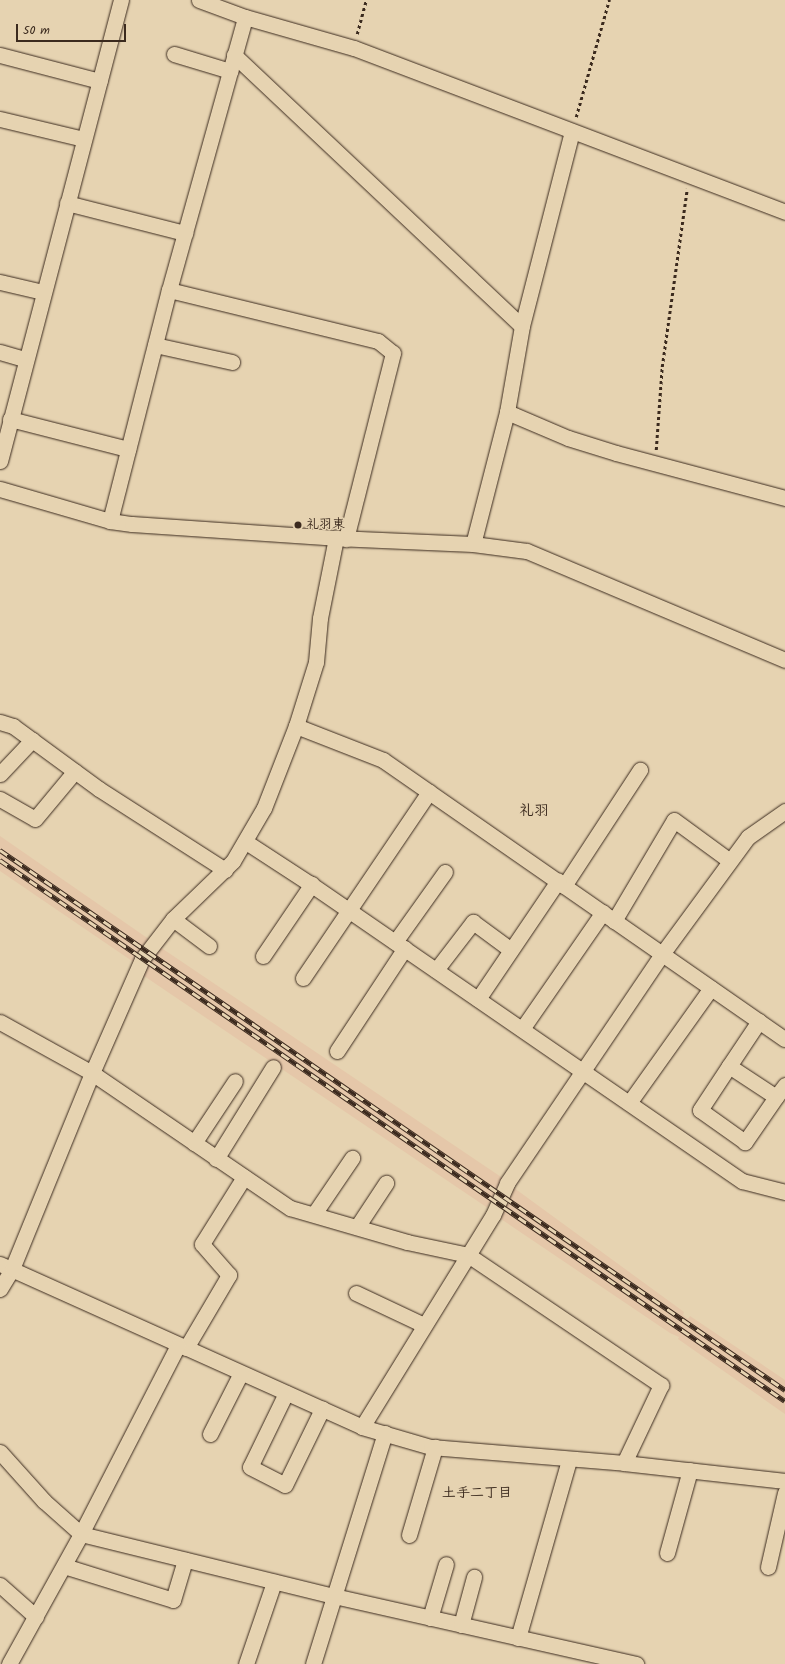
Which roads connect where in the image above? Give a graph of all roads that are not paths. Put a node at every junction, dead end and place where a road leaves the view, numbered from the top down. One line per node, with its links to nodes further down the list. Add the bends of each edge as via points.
1 (121, 0): 8 (street)
2 (199, 0): 3 (street)
3 (245, 17): 6 (street); 10 (street, via 354,48)
4 (174, 54): 7 (street)
5 (0, 55): 8 (street)
6 (234, 56): 7 (street); 18 (street)
7 (230, 71): 14 (street)
8 (100, 81): 11 (street)
9 (0, 119): 11 (street)
10 (572, 131): 13 (street); 18 (street)
11 (84, 138): 12 (street)
12 (67, 203): 14 (street); 17 (street)
13 (785, 212)
14 (185, 233): 16 (street)
15 (0, 282): 17 (street)
16 (169, 290): 19 (street); 30 (street, via 378,341 393,353)
17 (43, 292): 21 (street)
18 (522, 326): 23 (street)
19 (155, 345): 22 (street); 25 (street)
20 (0, 352): 21 (street)
21 (25, 359): 24 (street)
22 (232, 362)
23 (507, 412): 28 (street, via 568,438); 31 (street)
24 (7, 415): 25 (street); 26 (street)
25 (128, 449): 29 (street)
26 (0, 461)
27 (0, 489): 29 (street)
28 (785, 498)
29 (110, 521): 30 (street)
30 (341, 538): 31 (street); 34 (street, via 320,618 316,662)
31 (473, 544): 32 (street, via 527,551)
32 (785, 660)
33 (0, 722): 35 (street, via 13,726)
34 (296, 726): 39 (street, via 382,760); 42 (street, via 264,808)
35 (32, 740): 37 (street); 38 (street)
36 (640, 770): 46 (street)
37 (75, 771): 40 (street, via 35,819); 44 (street)
38 (0, 774)
39 (429, 792): 46 (street); 48 (street)
40 (0, 799)
41 (785, 811): 43 (street, via 748,837)
42 (246, 842): 44 (street); 47 (street)
43 (730, 861): 49 (street, via 674,820); 54 (street)
44 (225, 870): 50 (street)
45 (445, 872): 51 (street)
46 (561, 883): 49 (street); 53 (street)
47 (312, 884): 48 (street); 55 (street)
48 (349, 910): 51 (street); 57 (street)
49 (608, 917): 54 (street); 62 (street)
50 (172, 919): 52 (street); 68 (street, via 131,978)
51 (400, 945): 56 (street); 64 (street)
52 (209, 946)
53 (511, 950): 56 (street, via 473,922); 59 (street)
54 (662, 954): 58 (street); 67 (street)
55 (263, 956)
56 (436, 970): 59 (street)
57 (303, 978)
58 (711, 988): 60 (street); 71 (street)
59 (478, 999): 62 (street)
60 (759, 1021): 63 (street); 65 (street)
61 (0, 1022): 68 (street)
62 (522, 1029): 67 (street)
63 (785, 1039)
64 (337, 1051)
65 (729, 1066): 70 (street); 70 (street, via 700,1110 745,1142)
66 (273, 1067): 74 (street)
67 (583, 1071): 71 (street); 80 (street, via 506,1184 493,1215)
68 (92, 1073): 72 (street); 81 (street)
69 (236, 1082): 72 (street)
70 (781, 1091)
71 (629, 1103): 77 (street, via 742,1181)
72 (194, 1143): 74 (street)
73 (352, 1158): 78 (street)
74 (216, 1159): 75 (street)
75 (244, 1178): 78 (street, via 290,1208); 85 (street, via 202,1244 229,1275)
76 (386, 1183): 79 (street)
77 (785, 1192)
78 (314, 1214): 79 (street)
79 (357, 1227): 80 (street, via 407,1242)
80 (468, 1255): 84 (street); 95 (street, via 661,1385)
81 (6, 1266): 82 (street); 85 (street)
82 (0, 1289)
83 (356, 1293): 84 (street)
84 (424, 1324): 89 (street)
85 (182, 1346): 86 (street); 99 (street)
86 (242, 1373): 87 (street); 91 (street)
87 (286, 1393): 88 (street); 88 (street, via 250,1467 285,1485)
88 (322, 1409): 89 (street)
89 (362, 1426): 90 (street)
90 (385, 1433): 92 (street); 109 (street)
91 (210, 1434)
92 (435, 1447): 94 (street); 100 (street)
93 (0, 1452): 99 (street, via 44,1501)
94 (568, 1460): 95 (street); 113 (street)
95 (624, 1463): 96 (street)
96 (690, 1470): 97 (street); 101 (street)
97 (785, 1481)
98 (785, 1493): 105 (street)
99 (82, 1534): 102 (street); 104 (street)
100 (409, 1535)
101 (667, 1553)
102 (185, 1560): 104 (street, via 173,1600); 107 (street)
103 (446, 1564): 111 (street)
104 (64, 1566): 110 (street)
105 (768, 1567)
106 (474, 1577): 112 (street)
107 (274, 1582): 109 (street); 115 (street)
108 (0, 1585): 110 (street)
109 (334, 1596): 111 (street); 116 (street)
110 (36, 1617): 114 (street)
111 (430, 1618): 112 (street)
112 (461, 1625): 113 (street)
113 (518, 1638): 117 (street)
114 (9, 1664)
115 (246, 1664)
116 (314, 1664)
117 (636, 1664)

